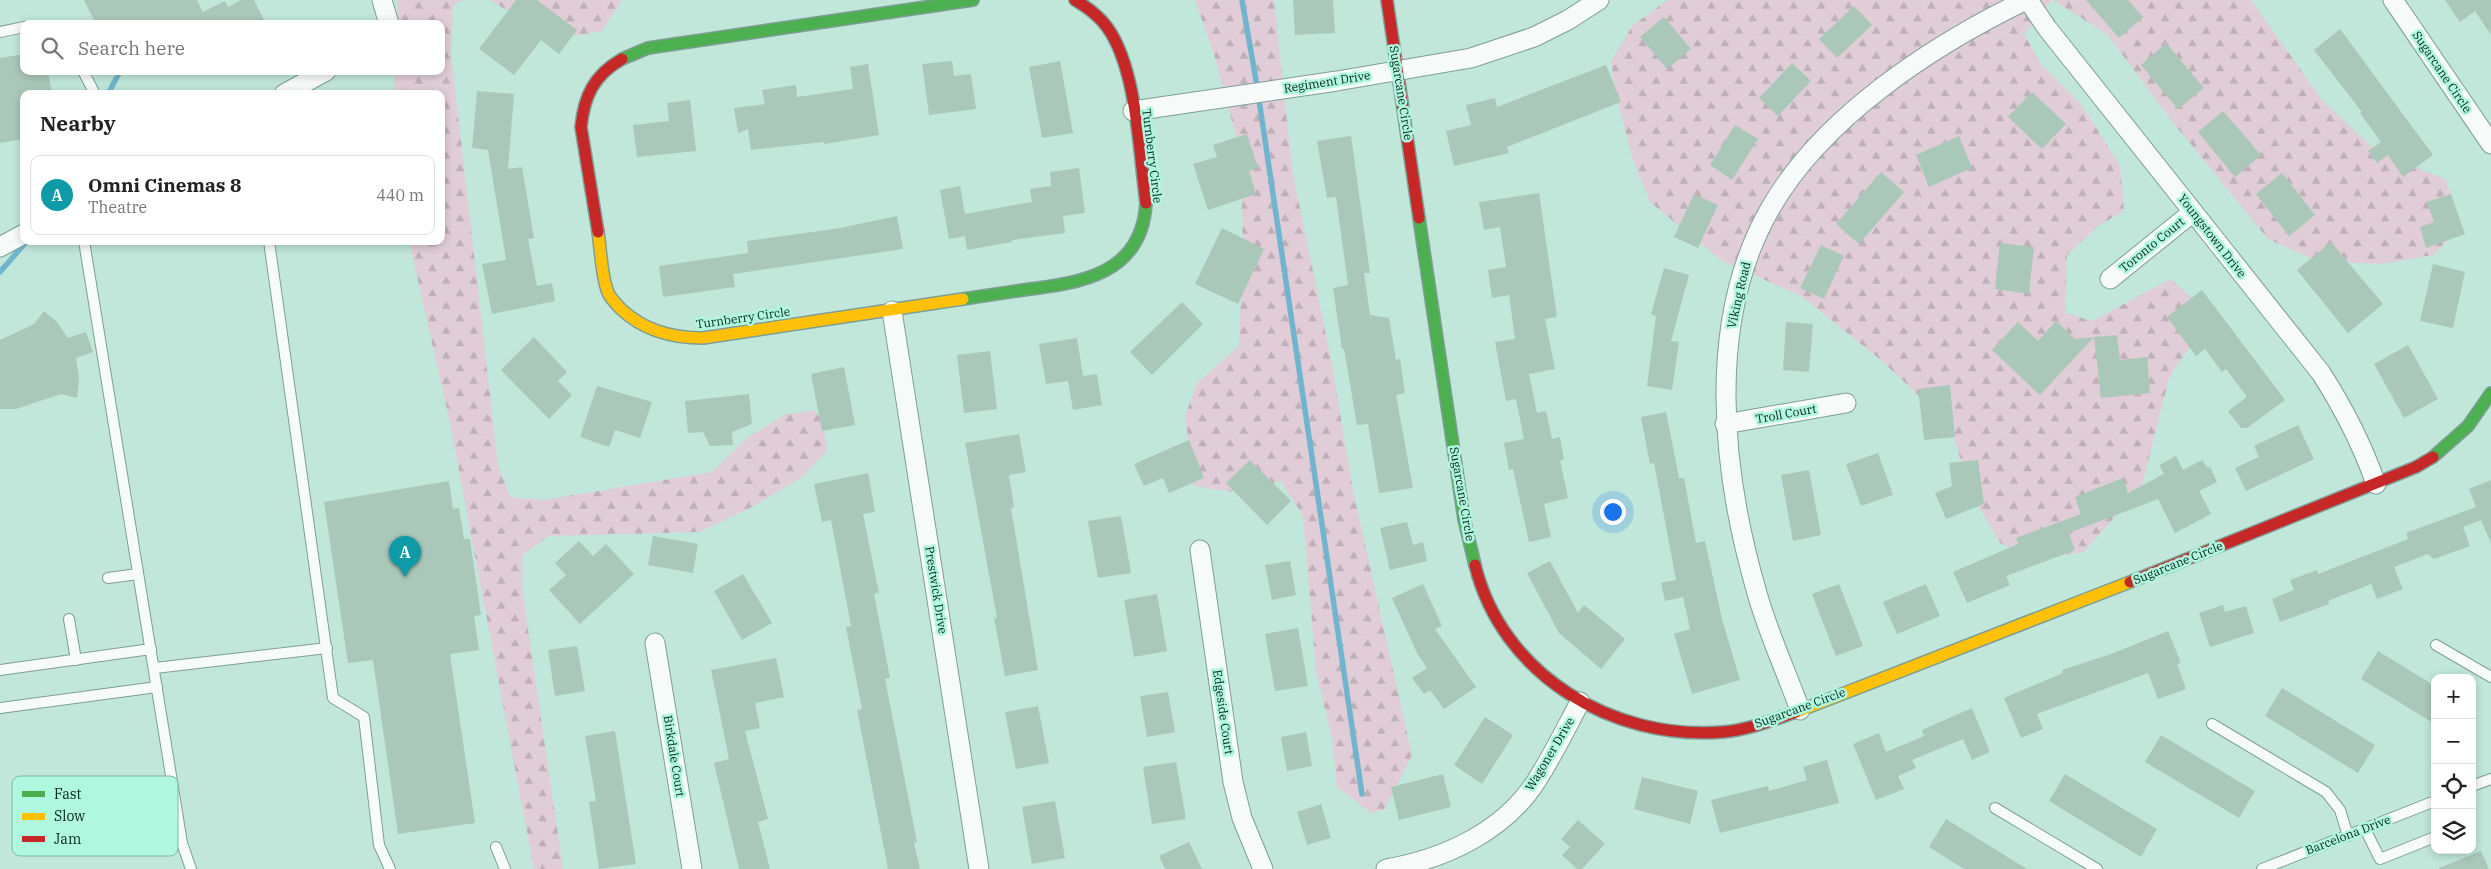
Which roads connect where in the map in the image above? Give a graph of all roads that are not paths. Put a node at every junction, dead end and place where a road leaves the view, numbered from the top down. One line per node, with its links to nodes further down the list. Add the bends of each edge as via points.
1 (382, 0): 8 (street)
2 (973, 0): 24 (street, Turnberry Circle, via 648,48 624,56 603,70 584,102 581,126 607,292 632,319 654,332 690,338)
3 (1075, 0): 16 (street, Turnberry Circle, via 1096,14 1112,34 1122,56)
4 (1387, 0): 11 (street, Sugarcane Circle)
5 (1599, 0): 11 (street, Regiment Drive, via 1568,20 1499,50)
6 (2027, 0): 18 (street, Youngstown Drive); 27 (street, Viking Road, via 1952,40 1888,82 1850,114 1790,178 1753,243 1742,278 1731,327 1725,377)
7 (2393, 0): 17 (street, Sugarcane Circle)
8 (388, 20)
9 (20, 28): 10 (lane)
10 (0, 32)
11 (1397, 70): 16 (street, Regiment Drive); 42 (street, Sugarcane Circle, via 1464,519 1478,580 1512,646 1558,688)
12 (85, 75): 14 (lane)
13 (319, 75): 15 (street)
14 (93, 90)
15 (291, 90)
16 (1133, 111): 24 (street, Turnberry Circle, via 1146,203 1138,239 1123,259 1102,272 1077,281)
17 (2491, 144)
18 (2193, 212): 23 (street, Toronto Court); 28 (street, Youngstown Drive, via 2326,381 2358,438)
19 (20, 236): 22 (street)
20 (85, 245): 30 (lane)
21 (270, 245): 35 (lane)
22 (0, 247)
23 (2110, 279)
24 (892, 311): 60 (street, Prestwick Drive)
25 (2491, 393): 28 (street, Sugarcane Circle, via 2468,428 2450,446 2416,467)
26 (1846, 403): 27 (street, Troll Court)
27 (1725, 424): 44 (street, Viking Road, via 1737,508 1757,594)
28 (2376, 484): 44 (street, Sugarcane Circle)
29 (1200, 550): 61 (street, Edgeside Court, via 1233,782 1242,818)
30 (138, 574): 31 (lane); 36 (lane)
31 (108, 578)
32 (69, 619): 37 (lane)
33 (655, 643): 59 (street, Birkdale Court)
34 (2436, 645): 40 (lane)
35 (327, 648): 38 (lane); 57 (lane, via 334,698 364,717 379,845)
36 (151, 649): 37 (lane); 38 (lane)
37 (76, 660): 39 (lane)
38 (155, 668): 41 (lane)
39 (0, 670)
40 (2491, 677)
41 (157, 687): 43 (lane); 46 (lane)
42 (1580, 702): 44 (street, Sugarcane Circle, via 1625,722 1686,733 1724,732); 62 (street, Wagoner Drive, via 1537,780 1505,818 1463,845)
43 (0, 708)
44 (1800, 710)
45 (2212, 724): 53 (lane, via 2326,792 2340,810)
46 (171, 776)
47 (2491, 779): 48 (lane)
48 (2476, 785)
49 (2431, 803): 52 (lane, Barcelona Drive)
50 (1995, 808): 63 (lane)
51 (178, 818): 56 (lane)
52 (2365, 829): 53 (lane, Barcelona Drive); 54 (lane, via 2380,859)
53 (2348, 836): 64 (lane, Barcelona Drive)
54 (2431, 838)
55 (496, 847): 58 (lane)
56 (191, 869)
57 (390, 869)
58 (505, 869)
59 (692, 869)
60 (979, 869)
61 (1263, 869)
62 (1386, 869)
63 (2097, 869)
64 (2262, 869)

